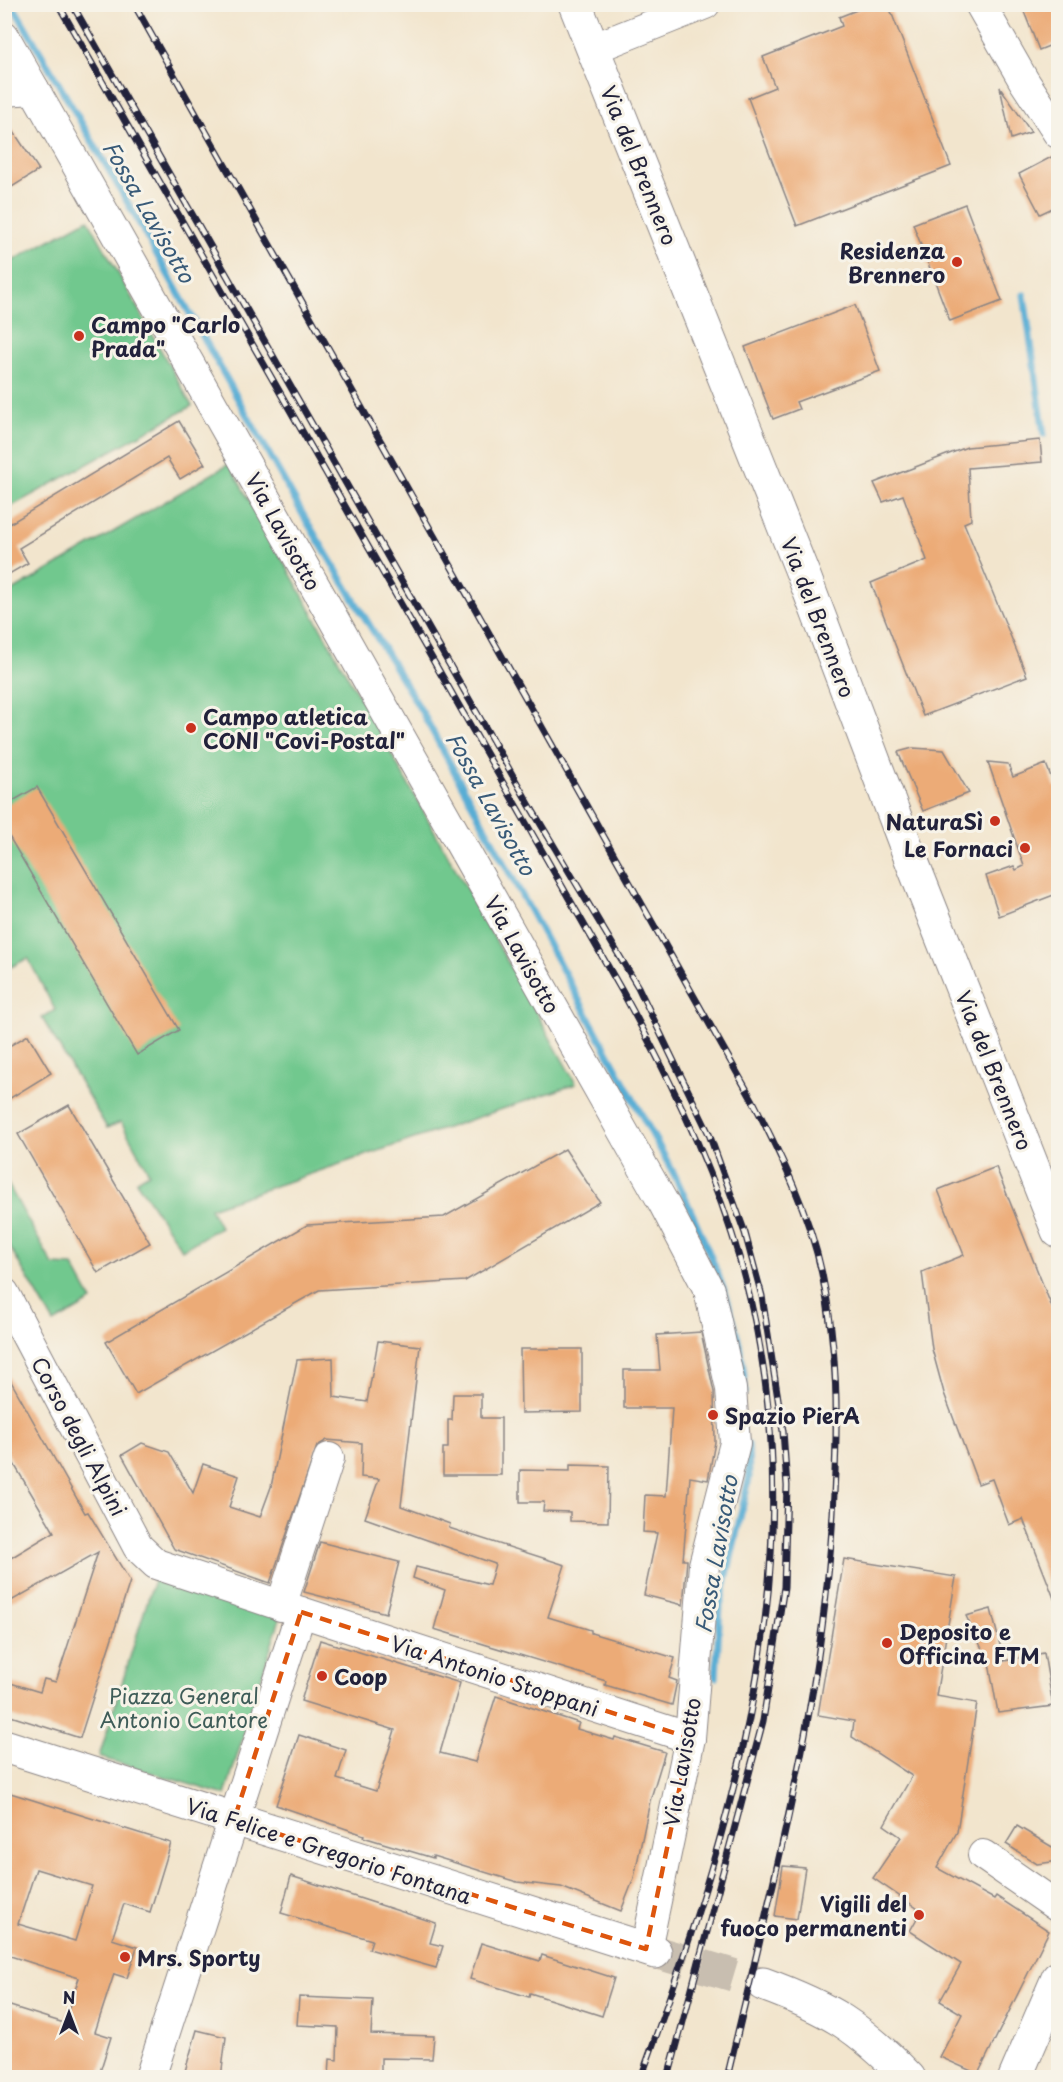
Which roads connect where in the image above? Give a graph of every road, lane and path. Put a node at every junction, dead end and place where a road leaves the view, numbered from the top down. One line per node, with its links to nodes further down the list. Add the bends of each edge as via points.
1 (575, 4): 5 (main road, Via del Brennero)
2 (705, 4): 5 (street)
3 (980, 4): 8 (street, via 1023,81)
4 (4, 36): 6 (street, Via Lavisotto)
5 (592, 49): 9 (main road, Via del Brennero, via 798,560 909,854)
6 (34, 88): 7 (street); 13 (street, Via Lavisotto, via 709,1290 731,1389 735,1443 704,1565)
7 (4, 91)
8 (1059, 133)
9 (1059, 1231)
10 (4, 1293): 12 (street, Corso degli Alpini, via 138,1547 156,1564)
11 (329, 1458): 12 (street)
12 (291, 1609): 13 (street, Via Antonio Stoppani); 15 (street)
13 (690, 1738): 18 (street, Via Lavisotto)
14 (4, 1746): 15 (main road, Via Felice e Gregorio Fontana)
15 (234, 1820): 18 (main road, Via Felice e Gregorio Fontana); 21 (street)
16 (983, 1855): 17 (street)
17 (1059, 1908)
18 (650, 1951)
19 (1059, 1978): 23 (main road)
20 (763, 1984): 22 (main road, via 847,2021)
21 (150, 2078)
22 (909, 2078)
23 (1015, 2078)

